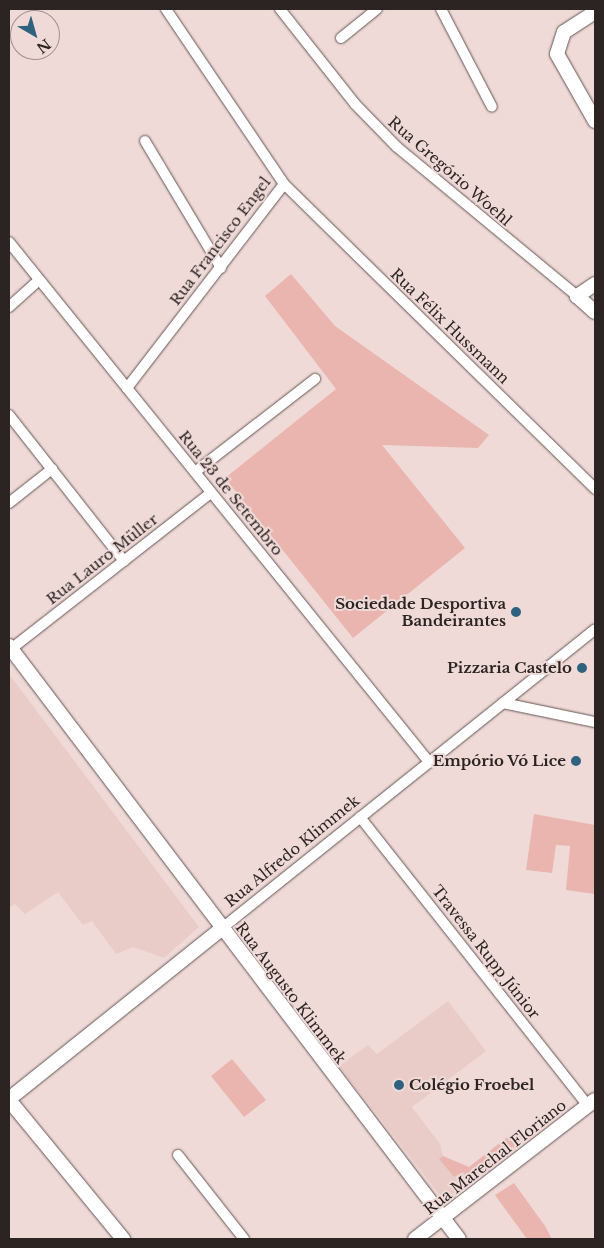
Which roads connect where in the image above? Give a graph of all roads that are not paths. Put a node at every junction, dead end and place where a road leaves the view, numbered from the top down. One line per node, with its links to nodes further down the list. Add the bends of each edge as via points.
1 (166, 9): 10 (street, Rua Francisco Engel)
2 (280, 9): 15 (street, Rua Gregório Woehl, via 387,138)
3 (376, 9): 6 (street)
4 (441, 9): 7 (street)
5 (595, 12): 8 (street, via 564,32 558,54)
6 (341, 38)
7 (492, 107)
8 (595, 121)
9 (145, 141): 12 (street)
10 (284, 184): 12 (street, Rua Francisco Engel); 23 (street, Rua Félix Hussmann)
11 (11, 249): 13 (street, Rua 23 de Setembro)
12 (221, 268): 19 (street, Rua Francisco Engel)
13 (39, 280): 16 (street); 19 (street, Rua 23 de Setembro)
14 (595, 284): 15 (street)
15 (577, 296): 17 (street)
16 (9, 306)
17 (595, 312)
18 (315, 379): 22 (street)
19 (127, 388): 22 (street, Rua 23 de Setembro)
20 (9, 415): 21 (street)
21 (52, 469): 25 (street); 26 (street)
22 (195, 472): 24 (street, Rua 23 de Setembro)
23 (595, 489)
24 (211, 493): 26 (street, Rua Lauro Müller); 31 (street, Rua 23 de Setembro)
25 (9, 503)
26 (124, 561): 28 (street, Rua Lauro Müller)
27 (595, 629): 29 (street, Rua Alfredo Klimmek)
28 (10, 648): 33 (street, Rua Augusto Klimmek)
29 (503, 703): 30 (street); 31 (street, Rua Alfredo Klimmek)
30 (595, 722)
31 (429, 762): 32 (street, Rua Alfredo Klimmek)
32 (360, 817): 33 (street, Rua Alfredo Klimmek); 35 (street, Travessa Rupp Júnior)
33 (221, 929): 34 (street, Rua Alfredo Klimmek); 37 (street, Rua Augusto Klimmek)
34 (9, 1100): 38 (street)
35 (592, 1103): 37 (street, Rua Marechal Floriano)
36 (178, 1155): 39 (street)
37 (442, 1218): 40 (street, Rua Marechal Floriano); 41 (street, Rua Augusto Klimmek)
38 (123, 1239)
39 (244, 1239)
40 (415, 1239)
41 (459, 1239)

